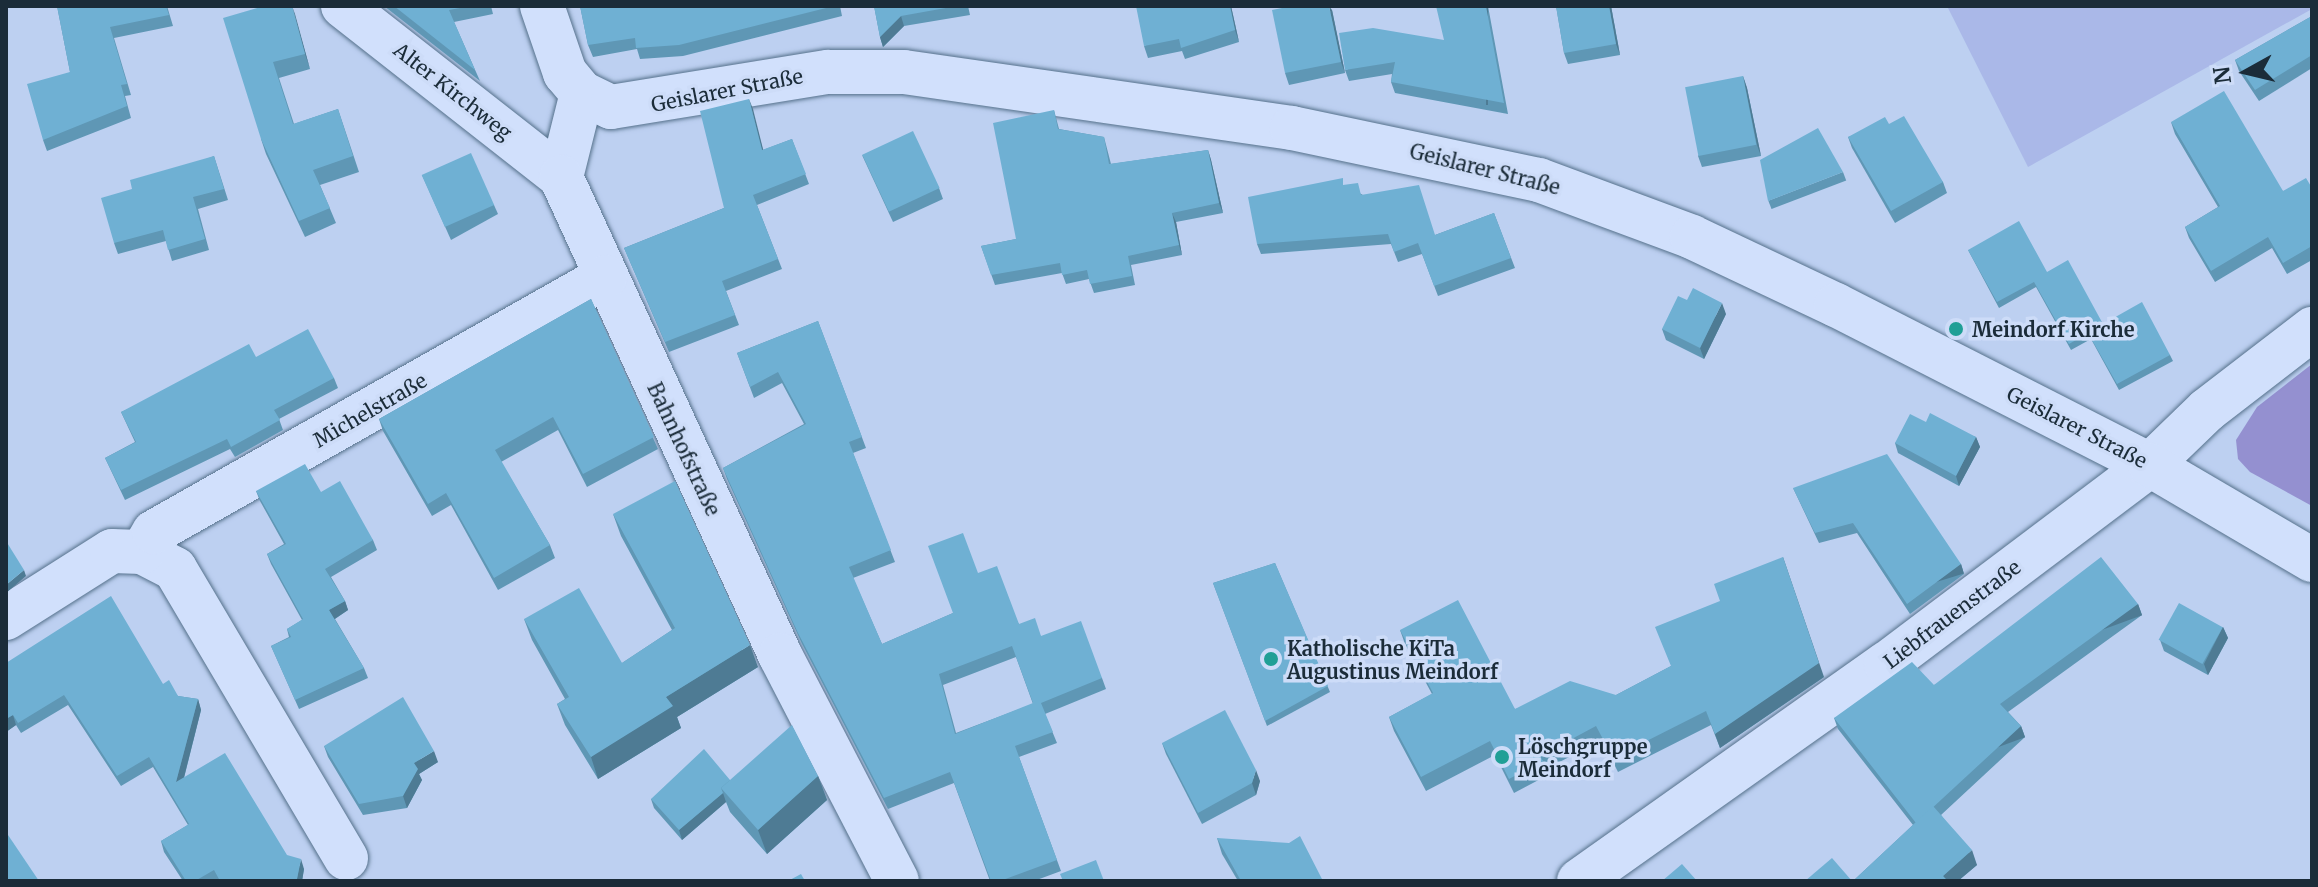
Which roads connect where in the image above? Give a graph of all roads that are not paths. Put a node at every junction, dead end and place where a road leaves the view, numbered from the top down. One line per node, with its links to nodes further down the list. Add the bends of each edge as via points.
1 (343, 6): 4 (street, Alter Kirchweg)
2 (542, 6): 3 (street, via 549,38)
3 (582, 93): 4 (street); 7 (street, Geislarer Straße, via 611,107 648,106 769,79 904,72 1292,128 1500,169 1692,237)
4 (561, 177): 5 (street, Bahnhofstraße)
5 (605, 277): 8 (street, Michelstraße, via 154,532); 12 (street, Bahnhofstraße, via 780,655)
6 (2312, 329): 7 (street, Liebfrauenstraße, via 2207,410)
7 (2150, 465): 9 (street, Geislarer Straße); 13 (street, Liebfrauenstraße, via 1886,664)
8 (142, 552): 10 (street, via 112,551); 11 (street, via 175,569)
9 (2312, 560)
10 (6, 618)
11 (346, 858)
12 (897, 881)
13 (1579, 881)

